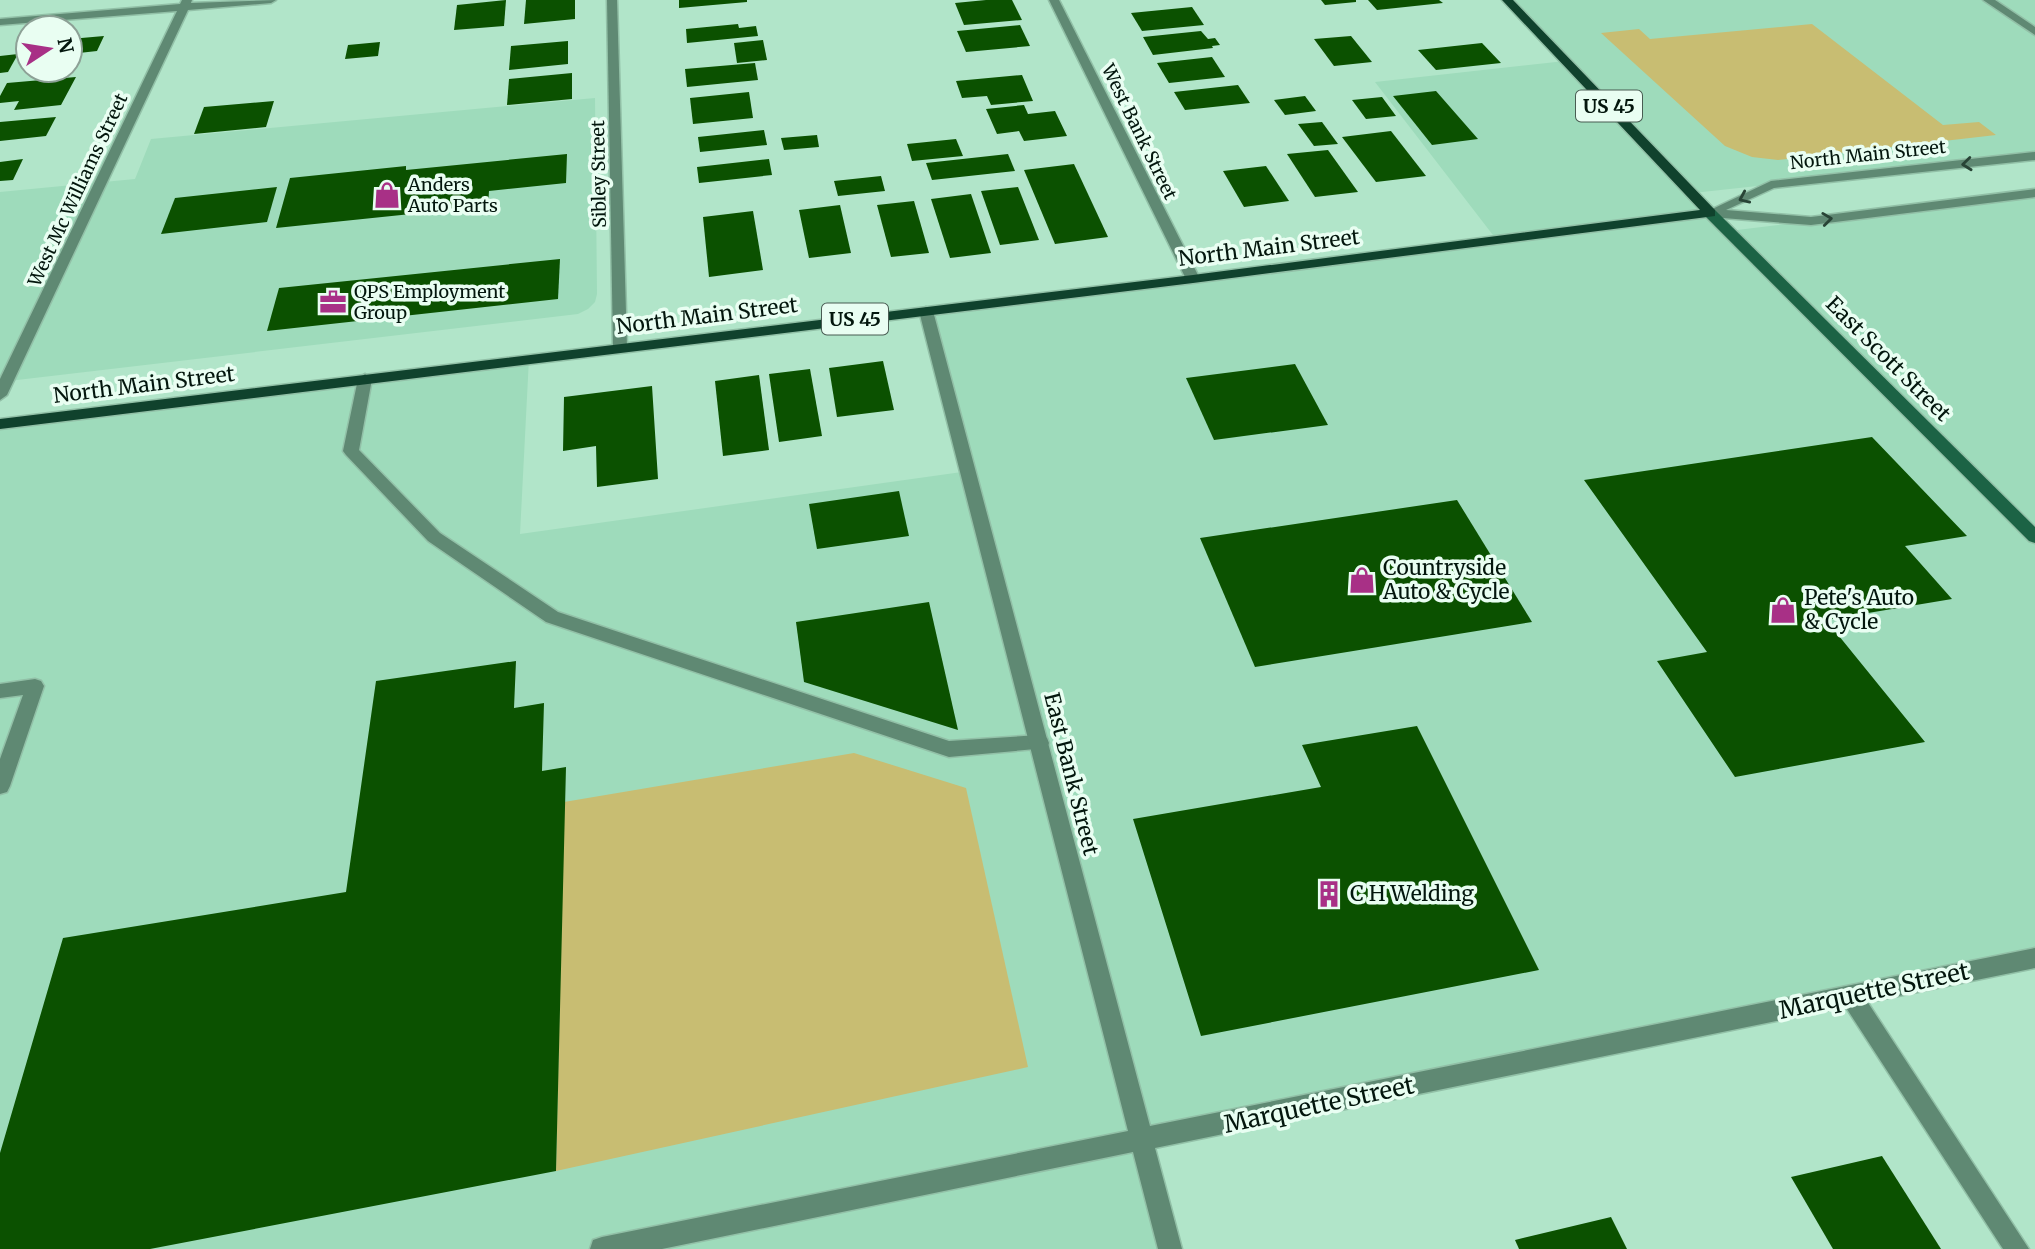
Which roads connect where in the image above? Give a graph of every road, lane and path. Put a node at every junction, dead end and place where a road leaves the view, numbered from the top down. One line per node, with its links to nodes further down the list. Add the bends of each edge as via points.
1 (271, 0): 6 (street)
2 (612, 0): 14 (street, Sibley Street)
3 (1054, 0): 12 (street, West Bank Street)
4 (1507, 0): 11 (main road, US 45)
5 (1988, 0): 8 (street)
6 (186, 4): 7 (street); 16 (street, West Mc Williams Street)
7 (0, 22)
8 (2035, 32)
9 (2035, 156): 11 (street, North Main Street, one-way to 11, via 1771,185)
10 (2035, 193): 11 (street, North Main Street, one-way to 10, via 1811,221)
11 (1710, 213): 12 (main road, North Main Street / US 45); 18 (main road, East Scott Street)
12 (1193, 279): 13 (main road, North Main Street / US 45)
13 (926, 311): 14 (main road, North Main Street / US 45); 20 (street, East Bank Street)
14 (620, 347): 15 (main road, North Main Street / US 45)
15 (365, 379): 17 (main road, North Main Street / US 45); 20 (street, via 351,451 434,537 552,617 949,749)
16 (0, 395)
17 (0, 424)
18 (2035, 537)
19 (0, 691): 21 (street, via 35,686)
20 (1040, 743): 24 (street, East Bank Street)
21 (0, 786)
22 (2035, 958): 23 (street, Marquette Street)
23 (1851, 996): 24 (street, Marquette Street); 27 (street)
24 (1143, 1141): 25 (street, Marquette Street); 26 (street, East Bank Street)
25 (602, 1249)
26 (1170, 1249)
27 (2017, 1249)

